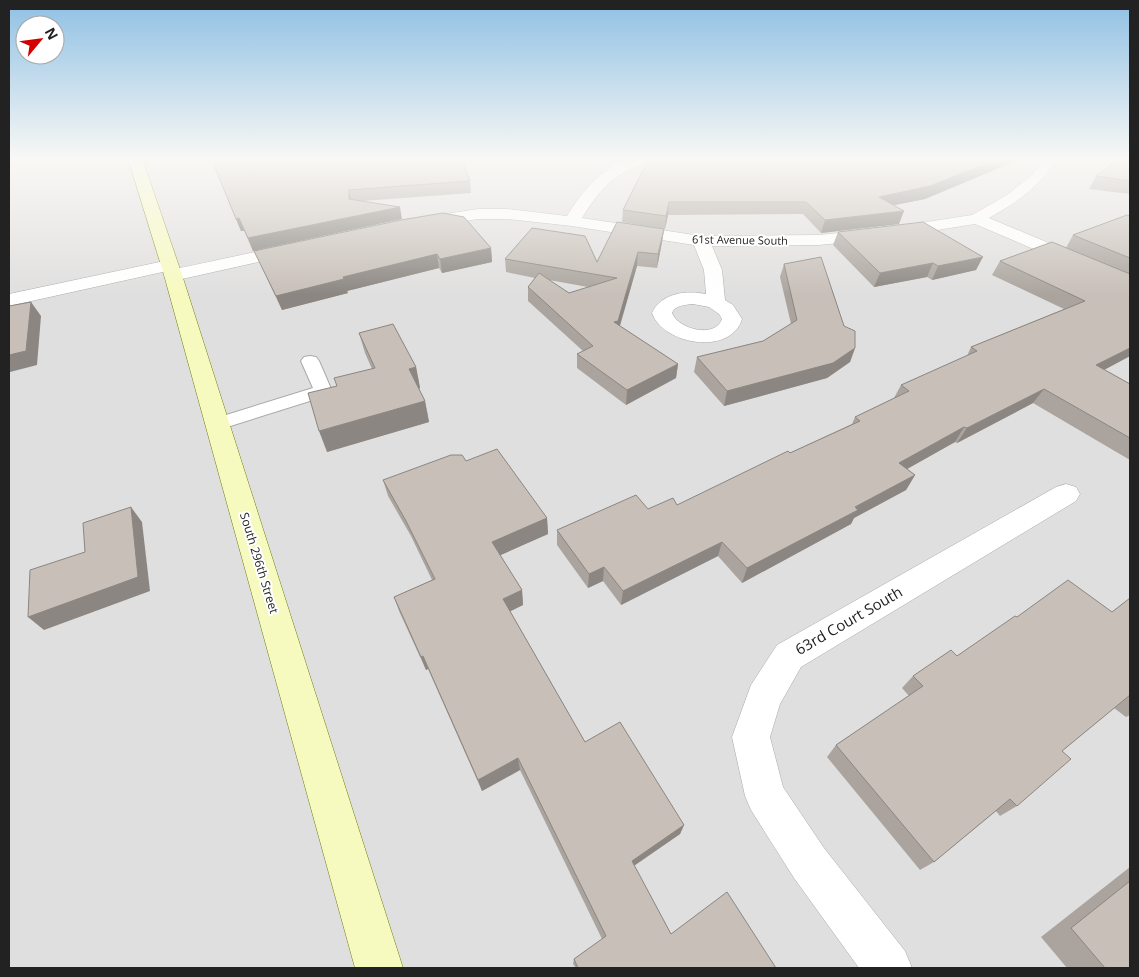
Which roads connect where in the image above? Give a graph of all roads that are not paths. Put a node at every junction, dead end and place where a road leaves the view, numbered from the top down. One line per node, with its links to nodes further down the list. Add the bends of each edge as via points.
1 (150, 204): 9 (street, South 296th Street)
2 (583, 204): 5 (street)
3 (1003, 204): 4 (street, 61st Avenue South)
4 (977, 219): 7 (street, 61st Avenue South, via 819,240); 10 (street)
5 (572, 221): 6 (street, 61st Avenue South, via 478,214); 7 (street, 61st Avenue South)
6 (411, 225)
7 (701, 241): 12 (street, via 714,267)
8 (307, 246): 9 (street)
9 (171, 270): 11 (street); 14 (street, South 296th Street)
10 (1130, 284)
11 (9, 300)
12 (715, 302)
13 (310, 361): 14 (lane, via 323,391)
14 (217, 424): 16 (street, South 296th Street)
15 (1066, 494): 17 (street, 63rd Court South, via 789,656 764,697 752,737 764,796 809,863)
16 (380, 968)
17 (888, 968)

